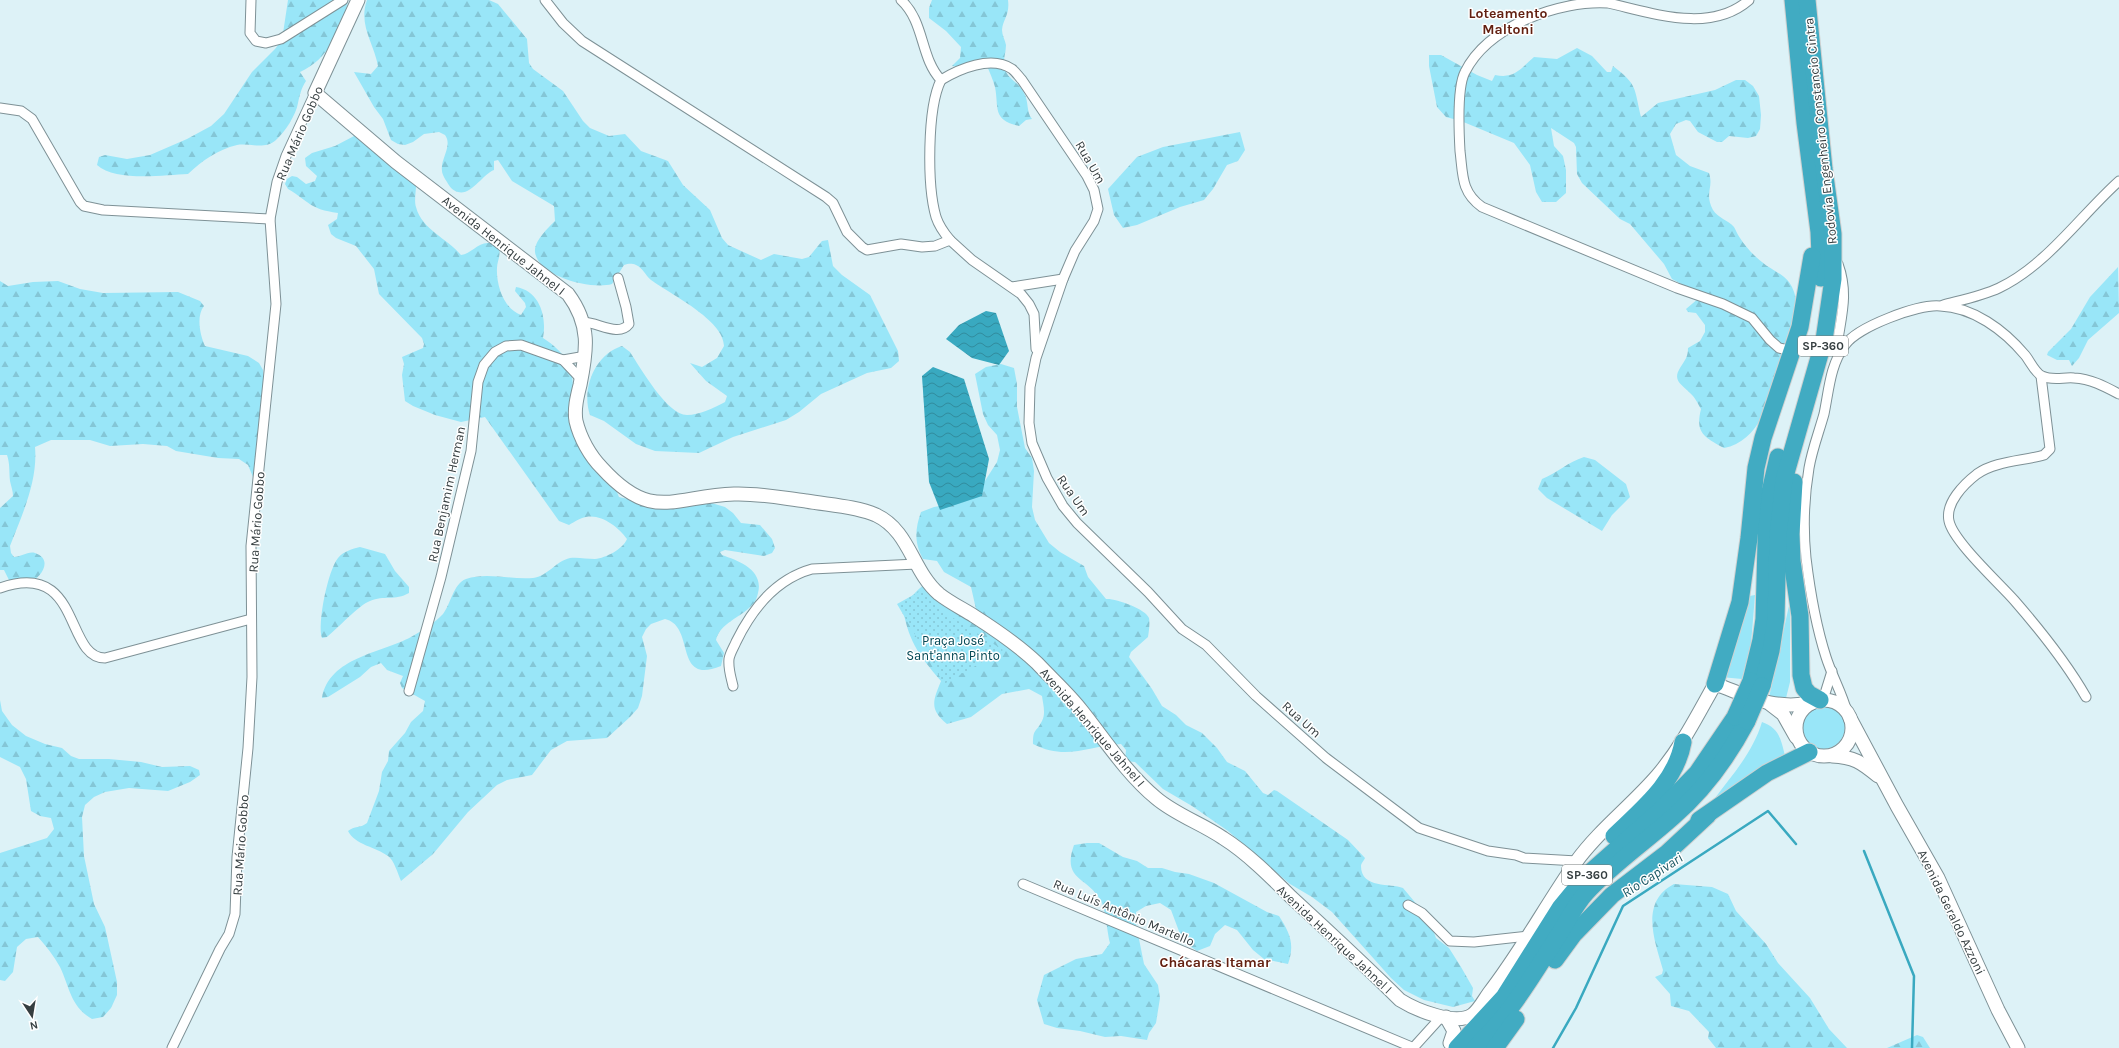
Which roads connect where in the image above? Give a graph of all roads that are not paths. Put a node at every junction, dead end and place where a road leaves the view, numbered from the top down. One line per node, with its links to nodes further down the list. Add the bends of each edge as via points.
1 (251, 0): 2 (street, via 250,33 256,41 266,43 282,39)
2 (343, 0)
3 (358, 0): 10 (street, Rua Mário Gobbo)
4 (546, 0): 16 (street, via 563,23 582,41 826,197 833,203 847,232 862,247 868,250 901,244 935,246)
5 (901, 0): 9 (street, via 916,20 930,64)
6 (1749, 0): 23 (street, via 1727,14 1694,19 1596,2 1547,11 1524,19 1505,30 1485,48 1464,73 1461,86 1459,141 1463,177 1471,199 1482,207 1677,288 1723,304 1752,318 1779,348)
7 (1793, 0): 13 (highway, Rodovia Engenheiro Constancio Cintra / SP-360)
8 (1807, 0): 15 (highway, Rodovia Engenheiro Constancio Cintra / SP-360)
9 (941, 80): 16 (street, via 933,106 930,184 936,218 941,230); 19 (street, Rua Um, via 956,71 976,65 992,64 1012,69 1087,176 1094,190 1098,209)
10 (315, 93): 14 (street, Rua Mário Gobbo, via 286,156 277,182); 22 (street, Avenida Henrique Jahnel I, via 396,162 568,294)
11 (0, 108): 14 (street, via 21,111 32,119 84,206 103,210)
12 (2119, 181): 21 (street, via 2040,259 2010,282 1991,292)
13 (1815, 202): 23 (highway, via 1810,271); 35 (highway, Rodovia Engenheiro Constancio Cintra / SP-360, via 1821,258 1819,304 1805,369 1772,479 1767,512 1764,619)
14 (270, 219): 33 (street, Rua Mário Gobbo, via 276,304 253,515)
15 (1833, 234): 17 (highway); 35 (highway, Rodovia Engenheiro Constancio Cintra / SP-360, via 1833,279 1824,340 1782,487 1776,618 1771,651)
16 (950, 240): 20 (street, via 972,260)
17 (1838, 264): 24 (street, via 1845,290); 40 (highway, via 1838,291 1832,338 1800,448 1792,502 1792,561 1800,616 1801,675 1804,688)
18 (618, 278): 22 (street, via 629,324 616,331 595,323)
19 (1063, 279): 20 (street); 26 (street, Rua Um)
20 (1012, 287): 26 (street, via 1029,304 1034,314)
21 (1940, 306): 24 (street, via 1915,308 1894,316 1853,337); 28 (street, via 1973,314 1984,320 2020,350)
22 (584, 322): 25 (street, Avenida Henrique Jahnel I)
23 (1793, 351): 36 (highway, via 1765,432 1756,468 1744,582 1733,631)
24 (1838, 355): 34 (street, via 1809,466 1804,509 1806,559 1821,638)
25 (586, 356): 27 (street); 29 (street, Avenida Henrique Jahnel I)
26 (1036, 358): 48 (street, Rua Um, via 1030,387 1029,423 1032,443 1047,478 1077,523 1182,629 1206,645 1256,696 1326,758 1418,828 1488,852 1524,858)
27 (563, 360): 29 (street); 38 (street, Rua Benjamim Herman, via 521,345 506,346 495,352 484,365 478,382 471,451 441,577)
28 (2041, 376): 30 (street, via 2085,379 2100,383); 39 (street, via 2050,449 2044,455 1992,467 1978,474 1952,502 1949,521 1958,540 2010,595 2059,654)
29 (581, 379): 31 (street, Avenida Henrique Jahnel I, via 575,410 581,436 601,467 632,495 646,501 675,503 733,494 757,494 855,509 874,514 897,530)
30 (2119, 394)
31 (917, 564): 37 (street, via 812,569 797,573 778,585 747,620 729,658); 56 (street, Avenida Henrique Jahnel I, via 939,594 999,632 1033,660 1080,708 1109,746 1155,798 1186,819 1224,838 1272,879 1400,1000 1414,1008)
32 (0, 588): 33 (street, via 25,581 40,583 49,588 58,597 86,646 98,658)
33 (251, 619): 58 (street, Rua Mário Gobbo, via 251,714 238,857 236,914 229,934)
34 (1832, 671): 40 (street); 42 (street)
35 (1756, 683): 51 (highway, SP-360, bridge, via 1741,719 1697,773 1665,806 1588,874)
36 (1715, 684): 41 (street); 43 (street)
37 (733, 686)
38 (409, 691)
39 (2086, 697)
40 (1818, 701): 41 (street, via 1798,705); 42 (street, via 1838,704); 44 (street, via 1802,711 1796,723)
41 (1770, 704): 44 (street, via 1783,714)
42 (1849, 715): 45 (street, via 1852,732 1847,745); 46 (street, Avenida Geraldo Azzoni)
43 (1683, 742): 48 (street, via 1656,776); 51 (highway, via 1672,775 1581,872)
44 (1803, 746): 45 (street, via 1816,756); 47 (highway)
45 (1832, 756): 46 (street, Avenida Geraldo Azzoni, via 1849,757 1861,762)
46 (1882, 779): 62 (street, Avenida Geraldo Azzoni, via 1938,878)
47 (1708, 815): 51 (highway); 61 (highway, via 1667,853 1612,895 1574,934)
48 (1577, 861): 52 (street)
49 (1023, 884): 59 (street, Rua Luís Antônio Martello)
50 (1408, 905): 53 (street, via 1422,913 1450,941 1474,942)
51 (1563, 915): 57 (highway, SP-360, via 1504,997); 60 (highway, SP-360, via 1516,1002 1500,1023)
52 (1528, 936): 53 (street); 54 (street)
53 (1511, 938): 54 (street)
54 (1519, 950): 55 (street)
55 (1472, 1015): 56 (street, Avenida Henrique Jahnel I, via 1460,1018); 57 (highway)
56 (1444, 1017): 57 (street, via 1454,1031); 59 (street)
57 (1451, 1046)
58 (172, 1048)
59 (1414, 1048)
60 (1475, 1048)
61 (1495, 1048)
62 (2018, 1048)

